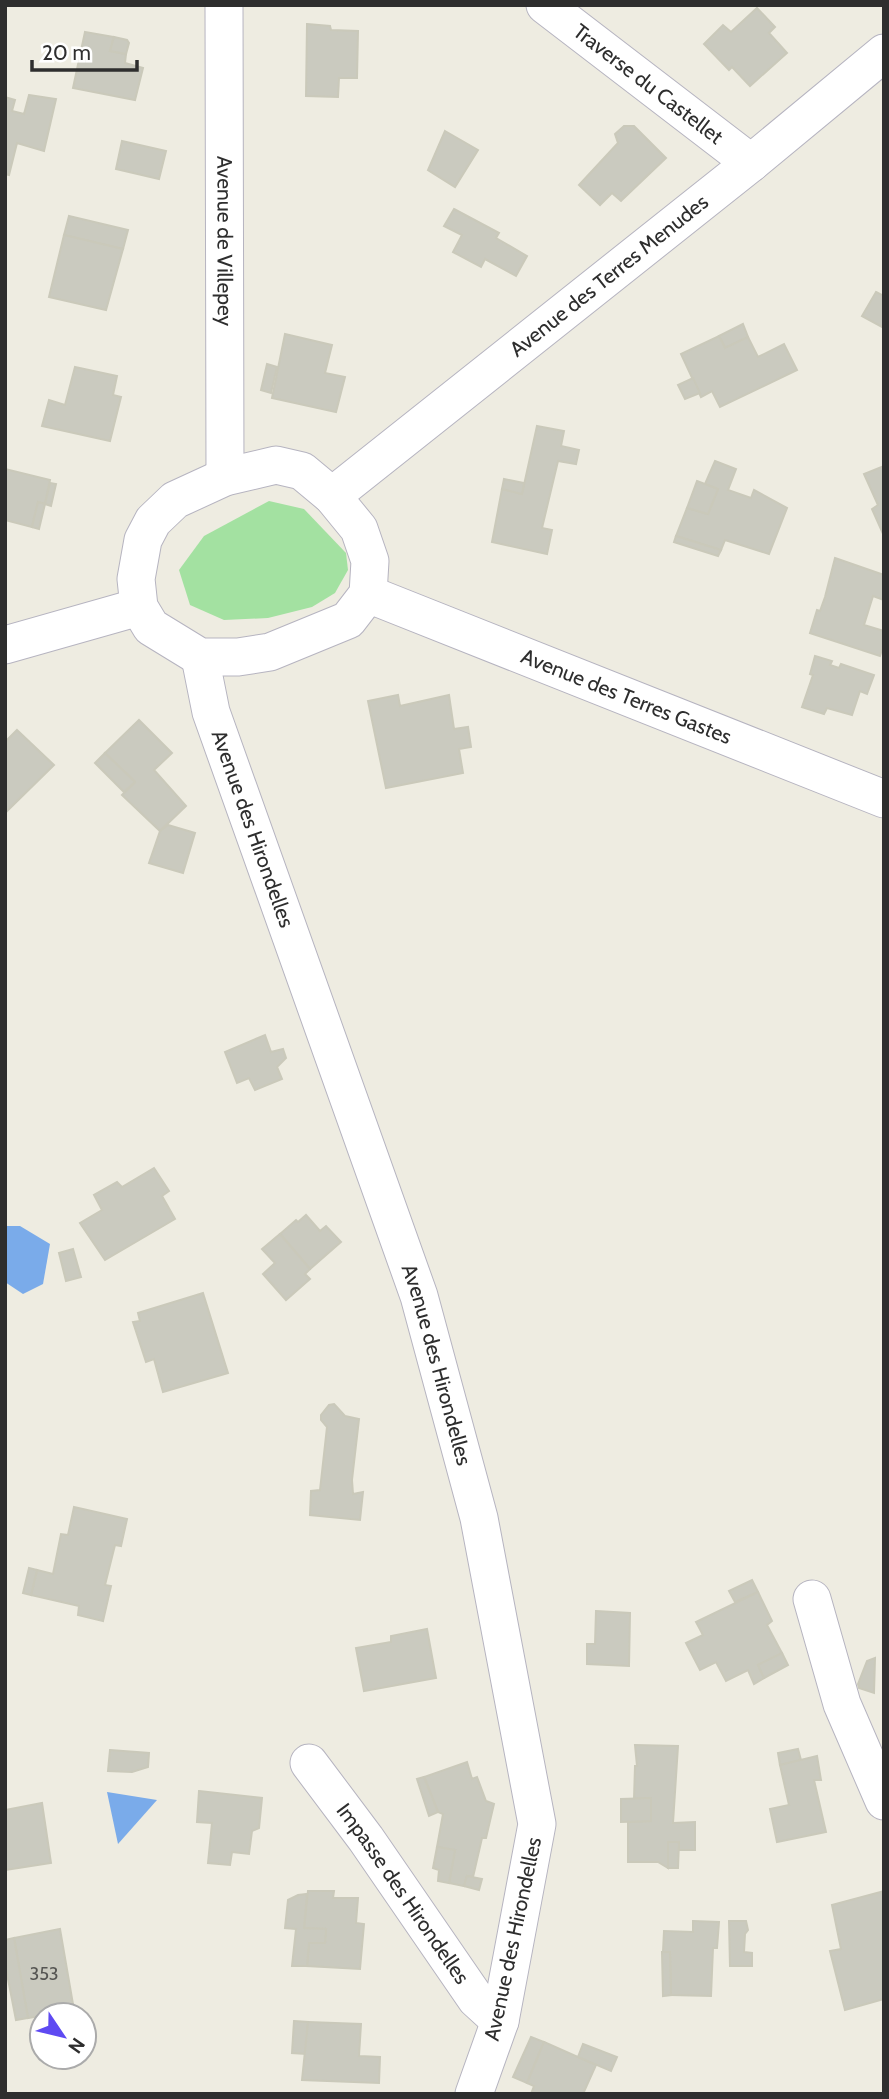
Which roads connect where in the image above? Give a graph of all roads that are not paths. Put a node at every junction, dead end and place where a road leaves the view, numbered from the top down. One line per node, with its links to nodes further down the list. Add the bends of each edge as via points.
1 (224, 5): 5 (street, Avenue de Villepey)
2 (545, 5): 4 (street, Traverse du Castellet)
3 (884, 53): 4 (street, Avenue des Terres Menudes)
4 (751, 163): 6 (street, Avenue des Terres Menudes)
5 (225, 477): 6 (street, via 276,465 302,471); 8 (street, via 175,500 153,521 143,540 136,579)
6 (332, 496): 7 (street, via 359,529 370,561)
7 (368, 594): 10 (street, via 348,620 280,648 238,657); 11 (street, Avenue des Terres Gastes)
8 (139, 607): 9 (street); 10 (street, via 151,627)
9 (5, 645)
10 (200, 657): 15 (street, Avenue des Hirondelles, via 211,712 419,1296 479,1518 537,1825)
11 (884, 799)
12 (812, 1599): 14 (street, via 842,1704)
13 (309, 1763): 15 (street, Impasse des Hirondelles, via 476,1999)
14 (884, 1801)
15 (500, 2021): 16 (street, Avenue des Hirondelles)
16 (474, 2094)

